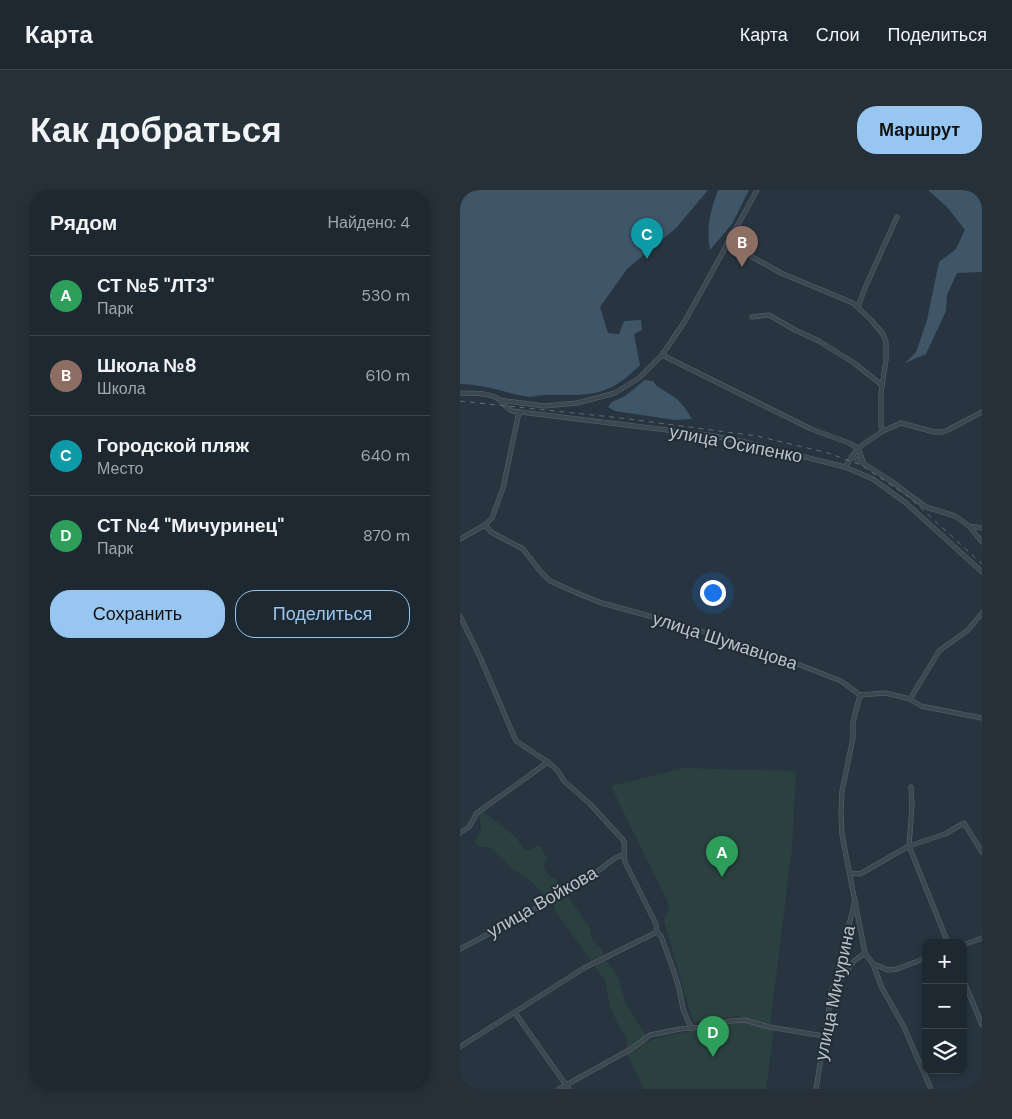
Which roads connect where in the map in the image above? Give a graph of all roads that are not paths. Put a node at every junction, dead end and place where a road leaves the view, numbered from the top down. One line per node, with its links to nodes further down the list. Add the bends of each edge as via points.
1 (757, 190): 3 (street)
2 (897, 217): 4 (street)
3 (727, 243): 4 (street, via 781,273); 6 (street, via 702,292)
4 (858, 307): 7 (street, via 883,334 886,342)
5 (752, 317): 7 (street, via 769,315 820,341)
6 (662, 355): 9 (street, via 639,378 615,393 577,403 544,406); 13 (street, улица Осипенко, via 811,429)
7 (882, 385): 12 (street)
8 (460, 393): 9 (street, улица Осипенко, via 480,394)
9 (499, 400): 10 (street, улица Осипенко, via 506,409)
10 (519, 412): 16 (street, улица Осипенко, via 708,435); 17 (street, via 503,488 492,518)
11 (982, 412): 12 (street, via 942,432 901,424)
12 (883, 431): 13 (street)
13 (858, 448): 14 (street); 15 (street)
14 (852, 456): 15 (street); 16 (street)
15 (864, 464): 18 (street, via 926,507 955,516)
16 (845, 466): 22 (street, улица Осипенко, via 873,479 906,503)
17 (485, 525): 20 (street); 25 (street, улица Шумавцова, via 491,532 523,549 550,581 610,606 686,626 777,656 841,681)
18 (969, 526): 19 (street); 21 (street)
19 (982, 528)
20 (460, 539)
21 (982, 542)
22 (982, 572)
23 (982, 613): 26 (street, via 968,630 940,651)
24 (460, 616): 28 (street, via 516,741)
25 (860, 695): 26 (street, via 886,693); 34 (street, via 842,791 842,835)
26 (910, 699): 27 (street, via 921,706)
27 (982, 718)
28 (548, 762): 30 (street, via 477,813); 33 (street, via 624,842)
29 (911, 788): 31 (street)
30 (460, 833)
31 (910, 846): 32 (street, via 945,834 964,823); 34 (street, via 860,874); 38 (street)
32 (982, 852)
33 (623, 855): 36 (street); 40 (street, улица Войкова, via 552,900)
34 (850, 873): 35 (street)
35 (855, 898): 41 (street); 45 (street, улица Мичурина)
36 (657, 932): 46 (street, via 584,968); 48 (street, via 673,969)
37 (982, 938): 39 (street)
38 (946, 939)
39 (967, 944)
40 (460, 949)
41 (865, 952): 43 (street); 45 (street)
42 (922, 960): 43 (street, via 888,970)
43 (873, 964): 55 (street)
44 (965, 984): 47 (street)
45 (832, 990): 49 (street, улица Мичурина)
46 (515, 1013): 50 (street); 51 (street)
47 (982, 1025)
48 (691, 1028): 49 (street, via 746,1020 777,1029); 51 (street, via 650,1035 631,1049)
49 (824, 1036): 54 (street, улица Мичурина)
50 (460, 1047)
51 (566, 1084): 52 (street); 53 (street)
52 (559, 1089)
53 (569, 1089)
54 (816, 1089)
55 (931, 1089)

